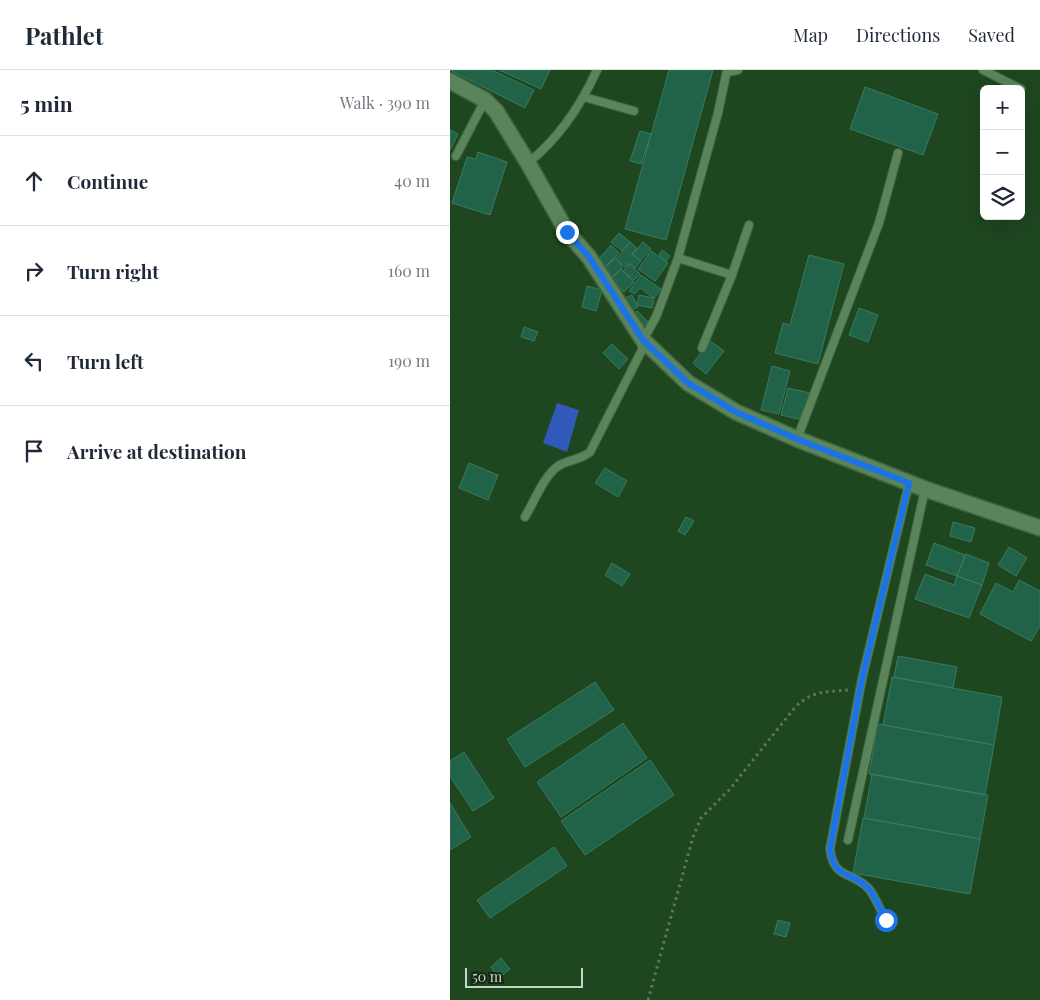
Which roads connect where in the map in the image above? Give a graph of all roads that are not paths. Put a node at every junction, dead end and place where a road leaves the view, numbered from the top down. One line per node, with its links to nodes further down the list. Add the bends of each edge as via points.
1 (597, 70): 7 (lane)
2 (738, 70): 4 (lane)
3 (983, 70): 6 (lane)
4 (727, 71): 14 (lane)
5 (450, 81): 8 (street)
6 (1014, 85)
7 (584, 97): 9 (lane); 12 (lane, via 544,150)
8 (485, 100): 11 (lane); 12 (street, via 496,111)
9 (634, 111)
10 (898, 153): 18 (lane, via 879,223)
11 (456, 156)
12 (528, 163): 16 (street, via 567,232 589,257)
13 (749, 225): 15 (lane)
14 (678, 258): 15 (lane); 16 (lane, via 656,317)
15 (732, 275): 17 (lane)
16 (643, 340): 18 (street, via 688,383 736,412); 21 (lane, via 642,350 590,452 550,472)
17 (702, 348)
18 (797, 439): 19 (street)
19 (909, 483): 20 (street); 24 (lane, via 862,679 830,849 832,863 838,871 868,888)
20 (925, 489): 22 (street); 23 (lane)
21 (525, 517)
22 (1040, 528)
23 (848, 840)
24 (886, 920)

